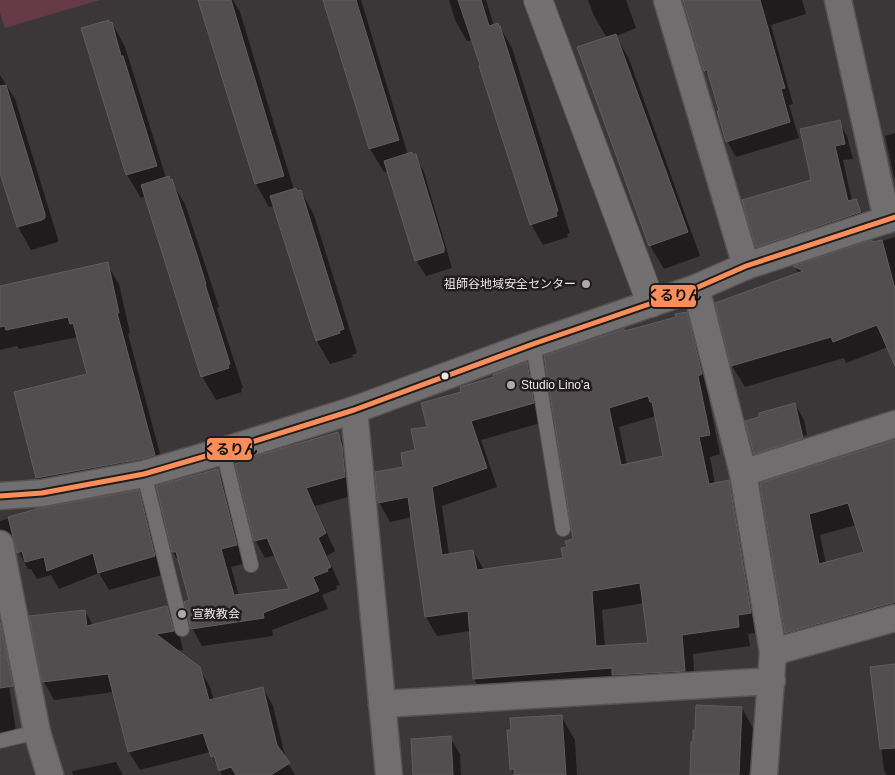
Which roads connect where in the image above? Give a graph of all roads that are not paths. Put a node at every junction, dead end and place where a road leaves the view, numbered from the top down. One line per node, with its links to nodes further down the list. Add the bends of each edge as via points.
1 (538, 0): 7 (street)
2 (667, 0): 5 (street)
3 (838, 0): 4 (street)
4 (891, 219): 5 (street)
5 (746, 266): 6 (street)
6 (696, 288): 7 (street); 12 (street)
7 (650, 303): 8 (street)
8 (533, 344): 9 (street); 15 (lane)
9 (354, 410): 11 (street); 22 (street)
10 (895, 424): 12 (street)
11 (223, 451): 13 (street); 17 (lane)
12 (743, 472): 20 (street)
13 (144, 474): 14 (street, via 42,494); 19 (lane)
14 (0, 496)
15 (563, 528)
16 (0, 544): 23 (street)
17 (251, 565)
18 (895, 618): 20 (street)
19 (182, 629)
20 (773, 652): 21 (street)
21 (772, 681): 22 (street); 27 (street)
22 (382, 704): 26 (street)
23 (37, 732): 24 (lane); 25 (street)
24 (0, 741)
25 (50, 775)
26 (389, 775)
27 (764, 775)

